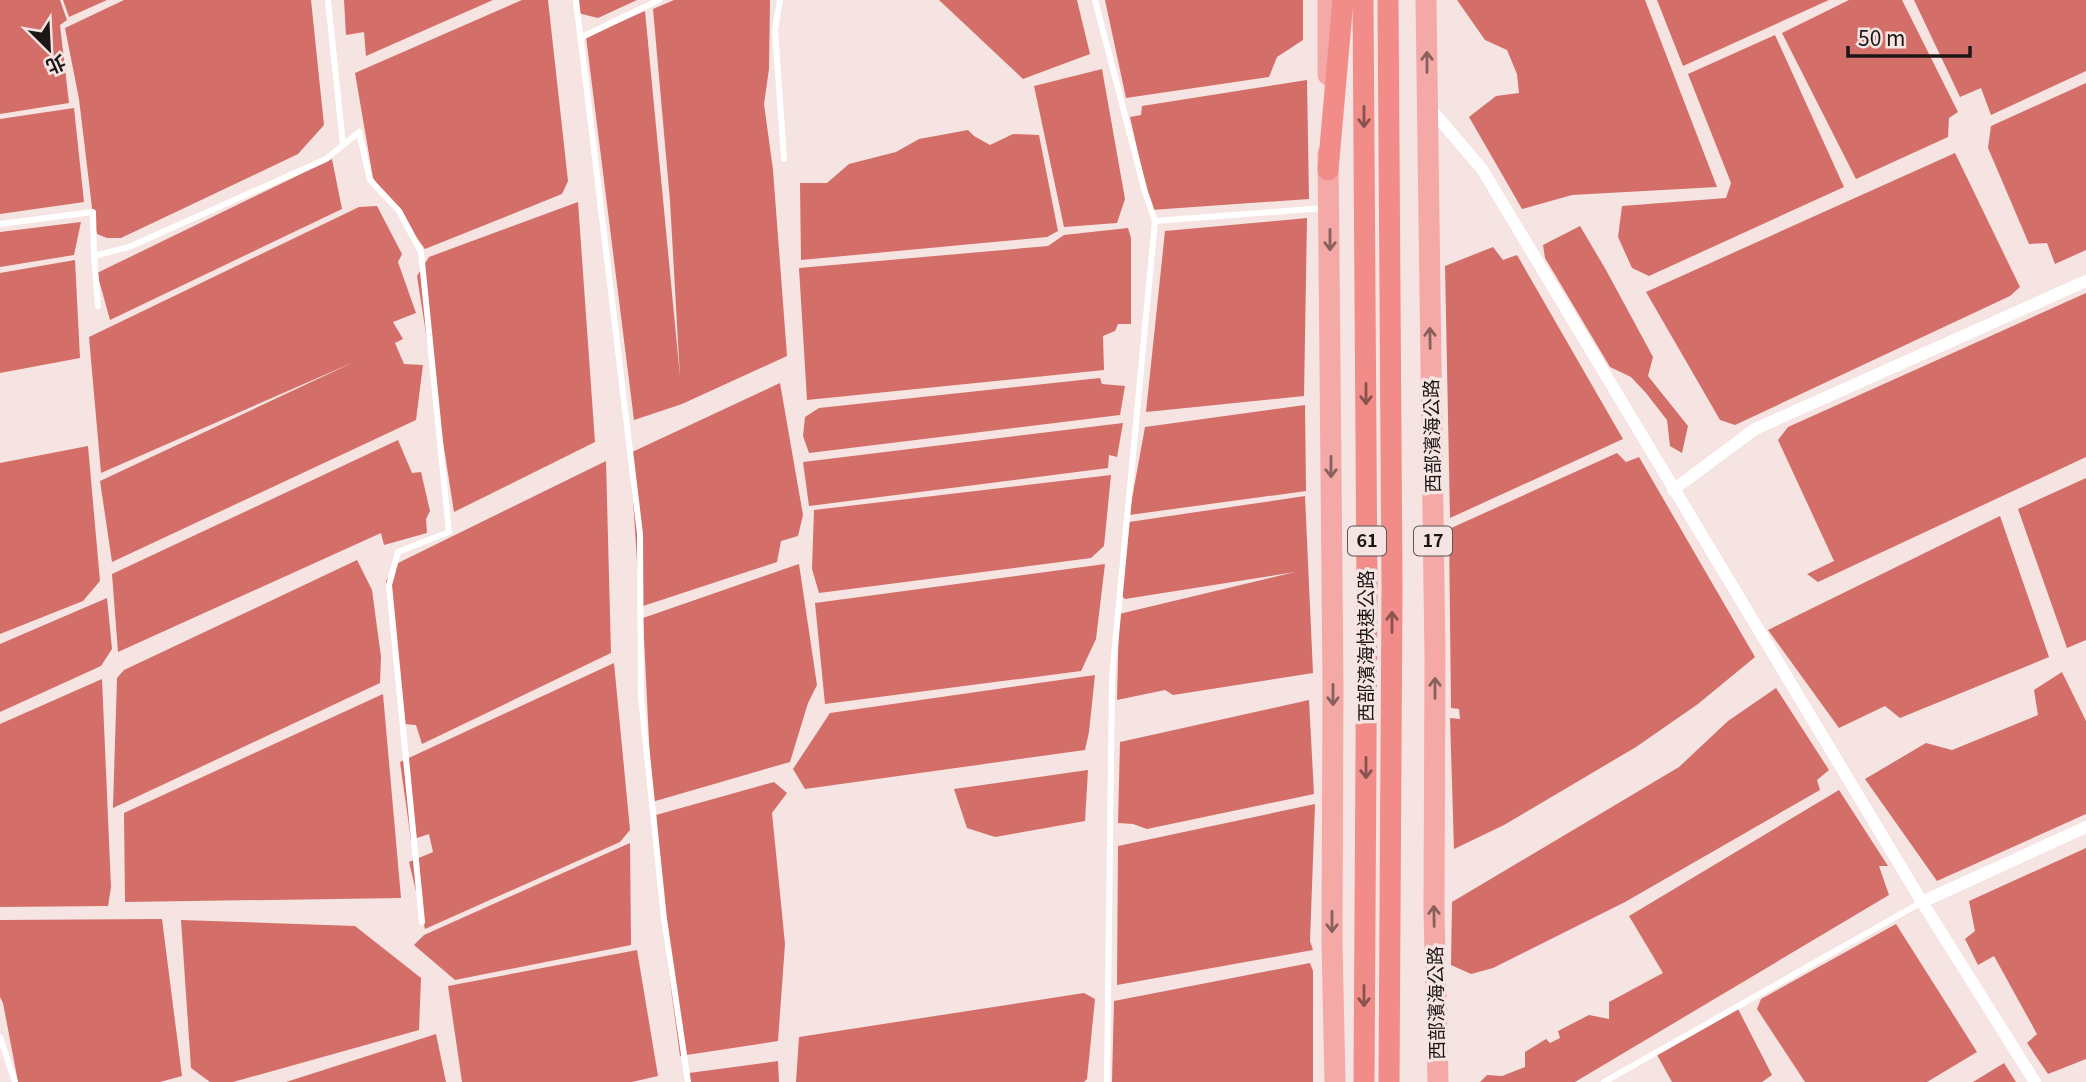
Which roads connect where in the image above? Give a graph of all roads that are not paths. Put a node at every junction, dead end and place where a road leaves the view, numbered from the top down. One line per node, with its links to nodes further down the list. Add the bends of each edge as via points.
1 (328, 0): 13 (lane)
2 (576, 0): 11 (lane)
3 (659, 0): 11 (lane)
4 (780, 0): 14 (lane, via 775,30)
5 (1095, 0): 17 (lane)
6 (1328, 0): 15 (main road)
7 (1343, 0): 15 (highway)
8 (1363, 0): 31 (highway, 西部濱海快速公路 / 61, one-way to 31)
9 (1388, 0): 32 (highway, 西部濱海快速公路 / 61, one-way to 9)
10 (1426, 0): 12 (main road, 西部濱海公路 / 17, one-way to 10)
11 (580, 38): 28 (lane, via 639,522 641,697 664,919)
12 (1427, 105): 22 (street, via 1482,169); 33 (main road, 西部濱海公路 / 17, one-way to 12)
13 (343, 145): 19 (lane, via 326,159 142,242); 25 (lane, via 359,132 370,180 399,211 421,252 425,289 449,531 398,552 389,584)
14 (784, 159)
15 (1328, 170): 16 (main road)
16 (1330, 207): 17 (lane); 30 (main road, one-way to 30)
17 (1155, 221): 29 (lane, via 1111,678)
18 (0, 224): 19 (lane, via 93,212)
19 (94, 256): 21 (lane)
20 (2086, 281): 22 (street, via 1755,429)
21 (98, 306)
22 (1673, 490): 24 (street)
23 (2086, 827): 24 (street)
24 (1922, 902): 34 (lane); 35 (street)
25 (422, 922)
26 (0, 1037): 27 (lane)
27 (15, 1082)
28 (688, 1082)
29 (1107, 1082)
30 (1335, 1082)
31 (1364, 1082)
32 (1389, 1082)
33 (1438, 1082)
34 (1604, 1082)
35 (2035, 1082)

